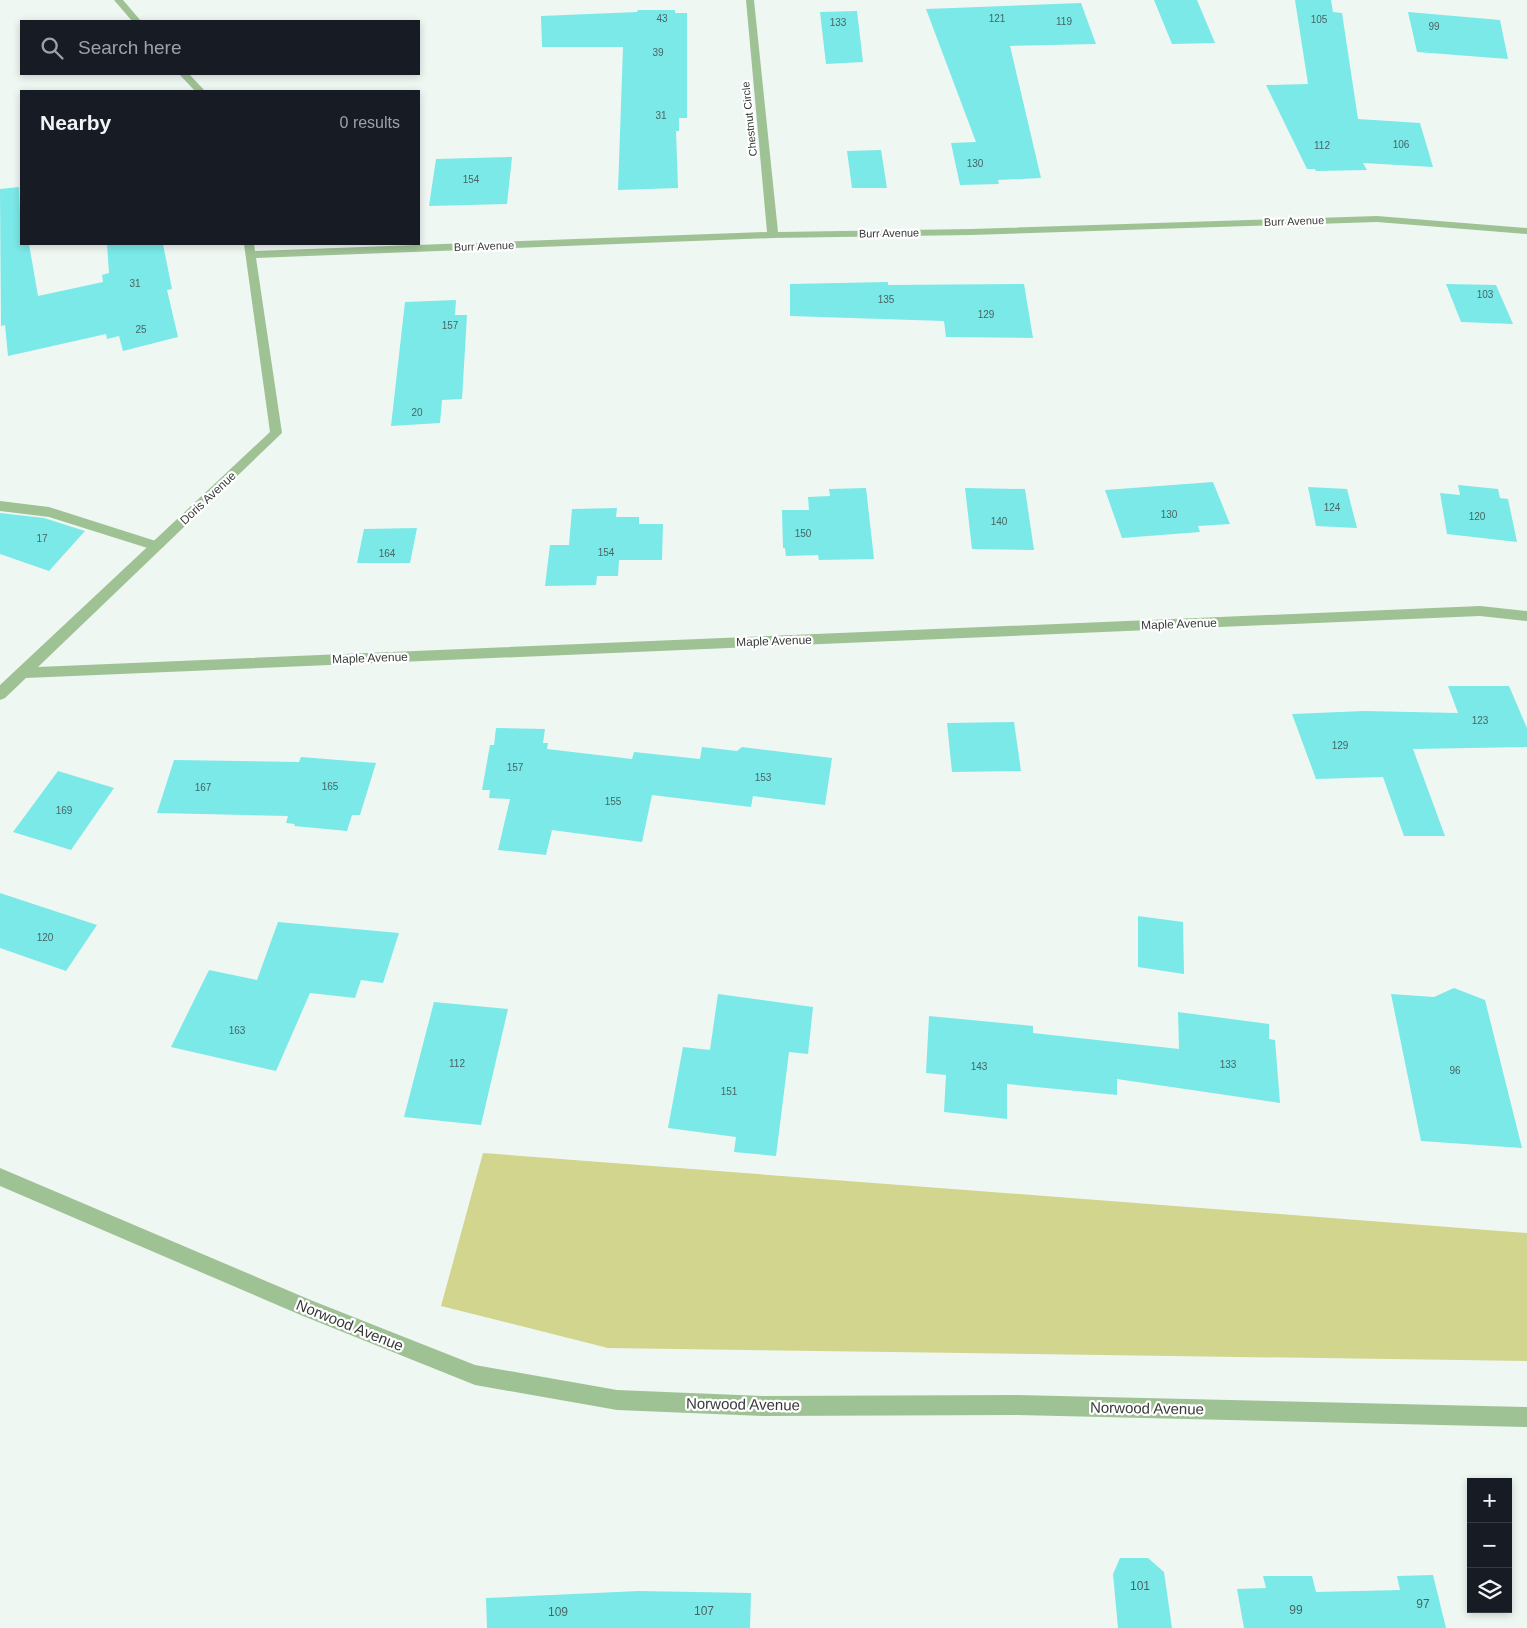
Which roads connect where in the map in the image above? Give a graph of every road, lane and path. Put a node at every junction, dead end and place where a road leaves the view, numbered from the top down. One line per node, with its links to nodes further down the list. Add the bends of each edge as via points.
1 (118, 0): 3 (street)
2 (750, 0): 7 (street, Chestnut Circle)
3 (136, 20)
4 (185, 75): 5 (street)
5 (199, 90)
6 (1527, 231): 7 (street, Burr Avenue, via 1378,219)
7 (773, 235): 8 (street, Burr Avenue)
8 (420, 244)
9 (399, 245): 10 (street, Burr Avenue)
10 (250, 249): 12 (street, Doris Avenue, via 276,433)
11 (0, 506): 12 (street, via 49,512)
12 (157, 546): 14 (street, Doris Avenue)
13 (1527, 616): 14 (street, Maple Avenue, via 1480,611)
14 (22, 673): 15 (street, Doris Avenue)
15 (0, 694)
16 (0, 1176): 17 (street, Norwood Avenue, via 310,1309 475,1375 617,1400 763,1406 1027,1405)
17 (1527, 1416)

